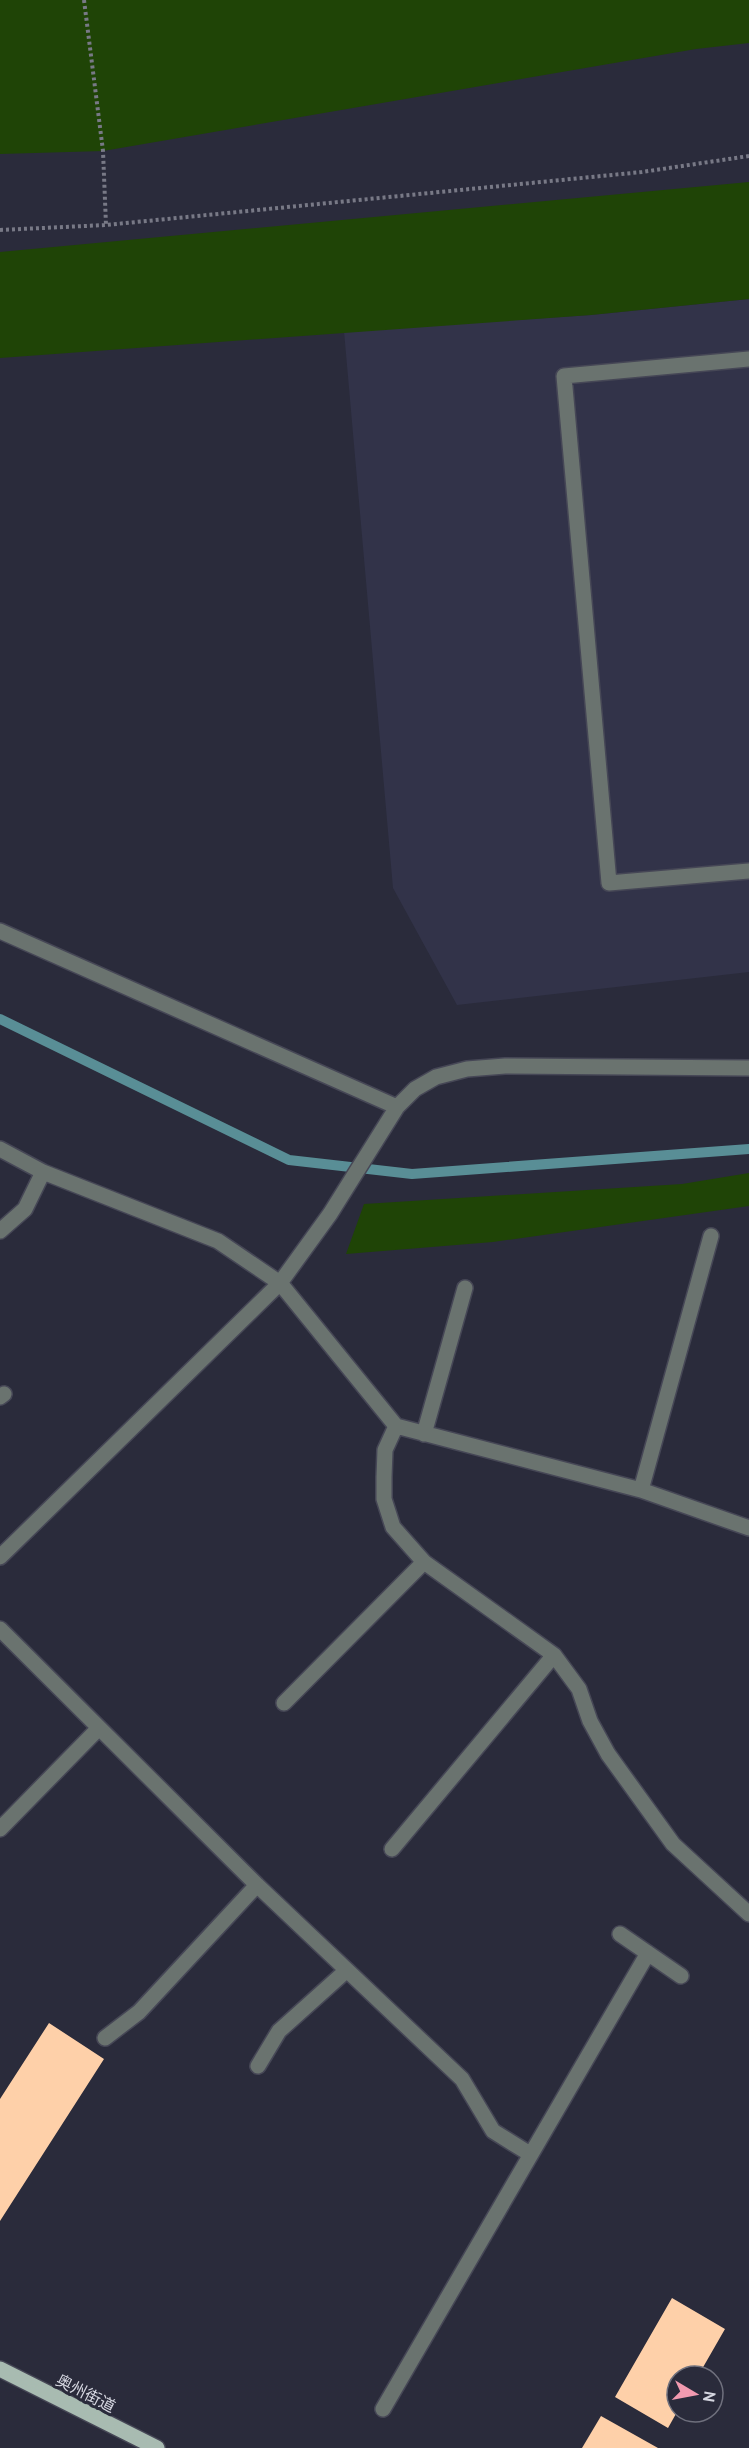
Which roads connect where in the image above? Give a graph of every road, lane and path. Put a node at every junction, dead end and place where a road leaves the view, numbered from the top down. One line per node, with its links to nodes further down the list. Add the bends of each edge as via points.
1 (84, 0): 3 (path, via 103,151)
2 (749, 156): 3 (path, via 642,172)
3 (106, 225): 4 (path)
4 (0, 230)
5 (749, 359): 6 (street, via 564,376 609,883)
6 (749, 871)
7 (0, 932): 9 (street)
8 (749, 1068): 9 (street, via 505,1066 467,1070 436,1077)
9 (397, 1107): 14 (street, via 330,1214)
10 (0, 1149): 11 (street)
11 (43, 1172): 12 (street, via 24,1209); 14 (street, via 219,1241)
12 (0, 1231)
13 (711, 1236): 18 (street)
14 (280, 1283): 16 (street); 20 (street)
15 (465, 1288): 17 (street)
16 (396, 1426): 17 (street); 21 (street, via 385,1450 384,1499 393,1527)
17 (424, 1434): 18 (street)
18 (641, 1490): 19 (street)
19 (749, 1527)
20 (0, 1557)
21 (424, 1562): 23 (street); 24 (street)
22 (0, 1629): 25 (street)
23 (554, 1655): 27 (street); 29 (street, via 579,1689 608,1755 673,1844)
24 (284, 1703)
25 (98, 1729): 26 (street); 28 (street)
26 (0, 1829)
27 (392, 1849)
28 (257, 1885): 32 (street); 34 (street, via 138,2012)
29 (748, 1913)
30 (620, 1934): 31 (street)
31 (648, 1953): 33 (street); 36 (street)
32 (347, 1970): 35 (street, via 279,2031); 36 (street, via 462,2079 493,2131)
33 (681, 1976)
34 (105, 2038)
35 (258, 2066)
36 (530, 2154): 38 (street)
37 (0, 2369): 39 (main road, 奥州街道)
38 (383, 2409)
39 (157, 2448)

